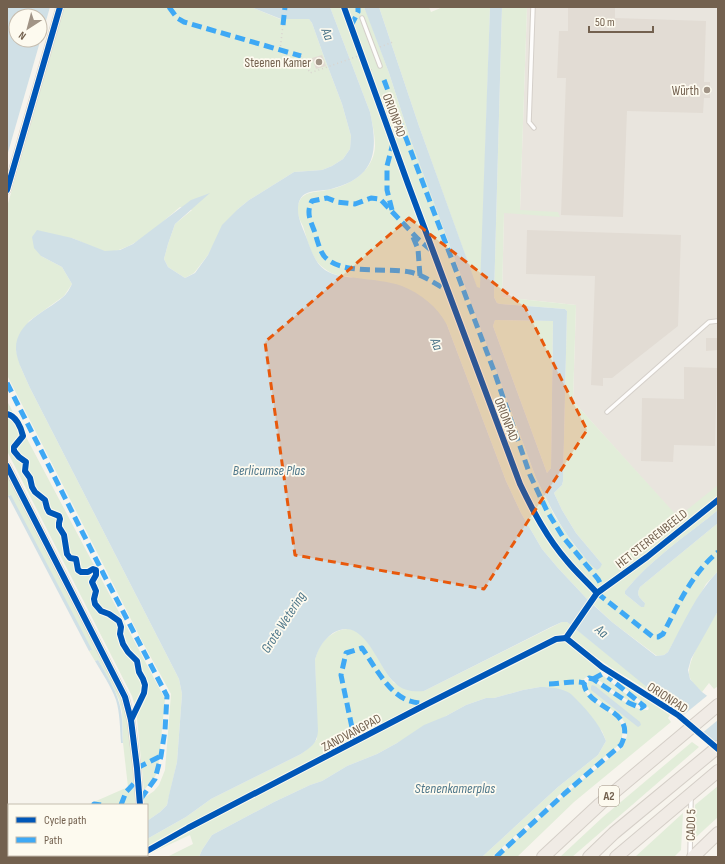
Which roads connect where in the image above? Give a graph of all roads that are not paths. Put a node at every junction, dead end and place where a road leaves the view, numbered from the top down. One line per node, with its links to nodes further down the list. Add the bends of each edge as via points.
1 (60, 7): 6 (street)
2 (533, 7): 5 (lane, via 529,122)
3 (362, 18): 4 (lane)
4 (380, 66)
5 (534, 128)
6 (7, 190)
7 (718, 321): 8 (lane, via 709,322)
8 (607, 412)
9 (7, 466): 14 (street, via 125,698 137,768)
10 (718, 705): 16 (highway, A2, via 600,804)
11 (718, 747): 17 (highway, A2, via 614,833)
12 (718, 771): 13 (highway)
13 (690, 794): 18 (highway); 19 (lane, CADO 5)
14 (140, 804)
15 (718, 833): 20 (highway)
16 (543, 857)
17 (589, 857)
18 (616, 857)
19 (690, 857)
20 (693, 857)

